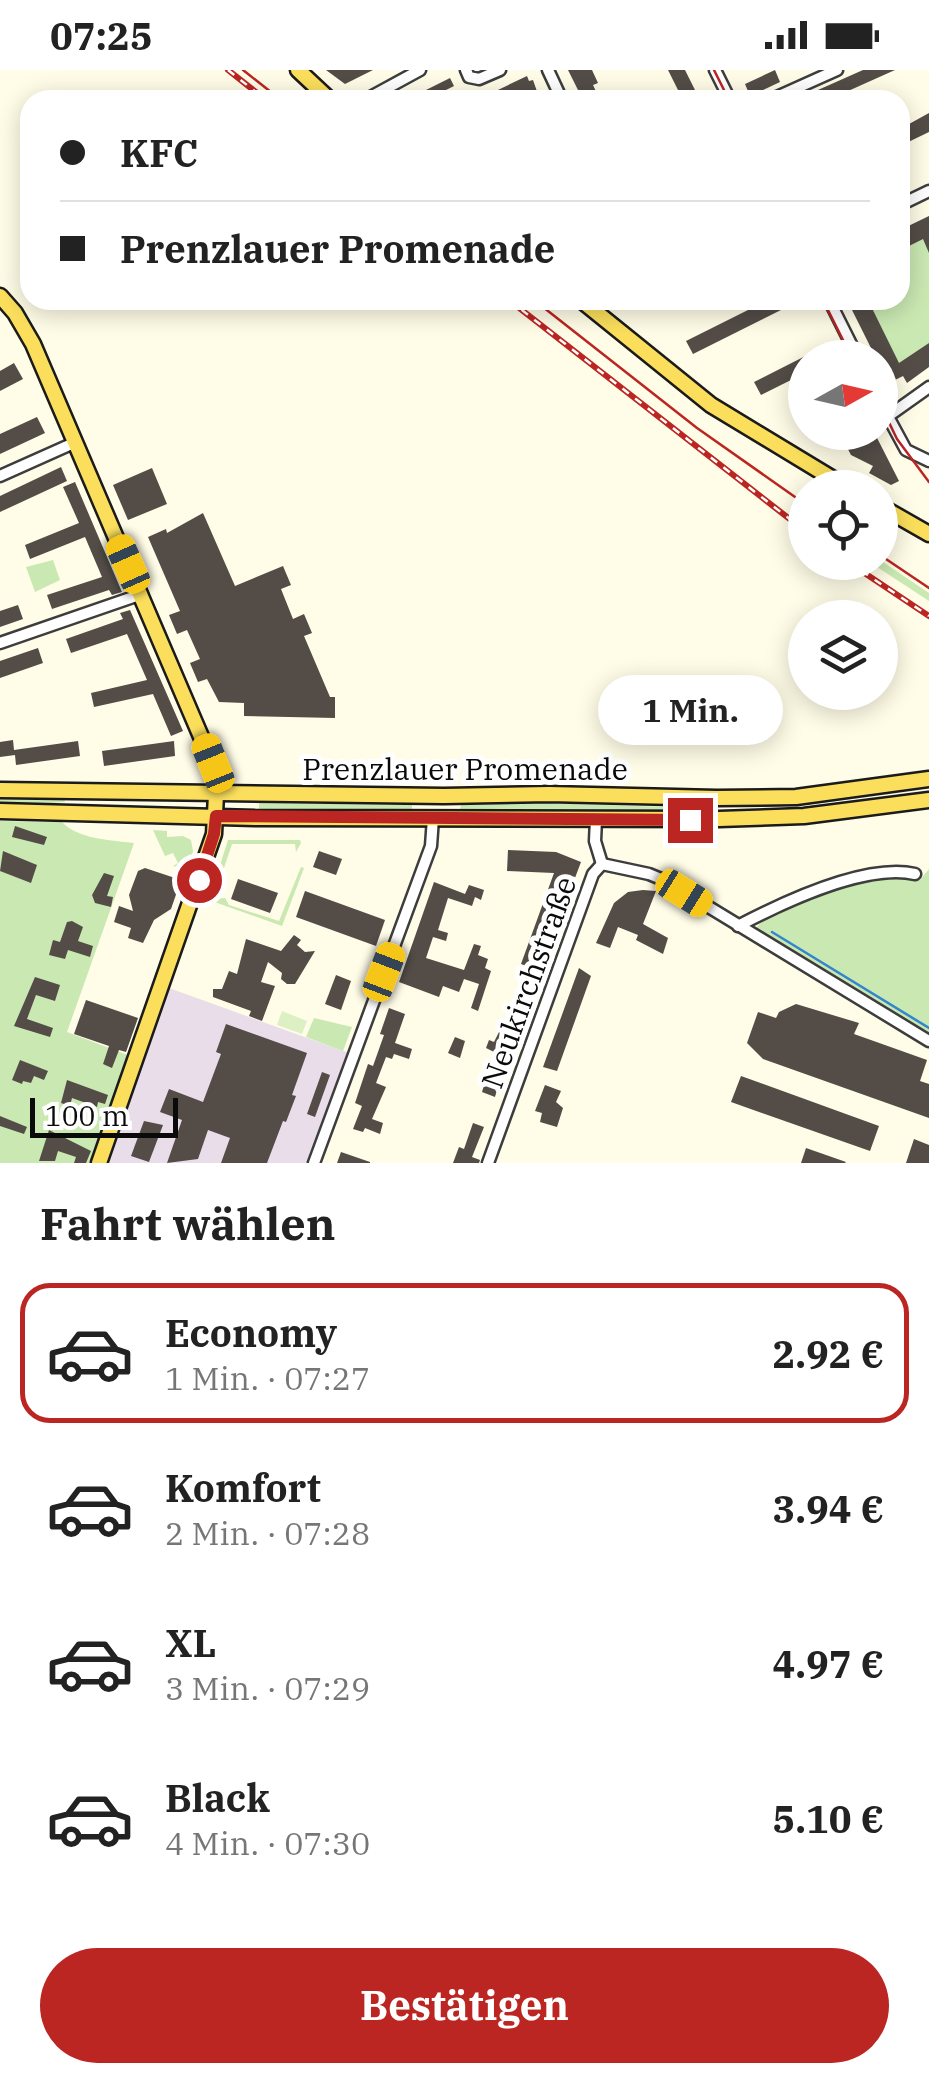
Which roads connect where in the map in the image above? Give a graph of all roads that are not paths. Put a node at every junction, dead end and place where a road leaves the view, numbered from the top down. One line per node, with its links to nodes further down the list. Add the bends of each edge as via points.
1 (298, 70): 6 (main road)
2 (420, 70): 7 (street)
3 (466, 70): 4 (street, via 474,79)
4 (500, 70)
5 (836, 70): 8 (street)
6 (319, 90)
7 (383, 90)
8 (792, 90)
9 (0, 296): 16 (main road, via 34,344)
10 (593, 310): 18 (main road, via 743,427)
11 (834, 310): 12 (street)
12 (849, 340)
13 (929, 387): 14 (street)
14 (898, 409)
15 (898, 436): 17 (street, via 906,450)
16 (76, 442): 19 (street); 22 (main road)
17 (929, 462)
18 (817, 470)
19 (0, 476)
20 (898, 516): 21 (main road)
21 (929, 534)
22 (142, 594): 23 (street); 27 (main road, via 213,763)
23 (0, 643)
24 (929, 779): 27 (main road, Prenzlauer Promenade, via 796,797)
25 (0, 790): 26 (main road, Prenzlauer Promenade)
26 (104, 791): 27 (main road, Prenzlauer Promenade); 30 (main road)
27 (217, 794): 31 (main road)
28 (929, 800): 33 (main road, Prenzlauer Promenade, via 804,816)
29 (0, 812): 30 (main road, Prenzlauer Promenade)
30 (104, 813): 31 (main road, Prenzlauer Promenade)
31 (216, 816): 32 (main road, Prenzlauer Promenade); 38 (main road)
32 (433, 818): 33 (main road, Prenzlauer Promenade); 39 (street, via 423,868)
33 (596, 818): 34 (street, Neukirchstraße)
34 (602, 864): 36 (street, via 666,881); 40 (street, Neukirchstraße)
35 (915, 874): 36 (street, via 823,887)
36 (738, 926): 37 (street)
37 (929, 1041)
38 (100, 1163)
39 (314, 1163)
40 (488, 1163)

